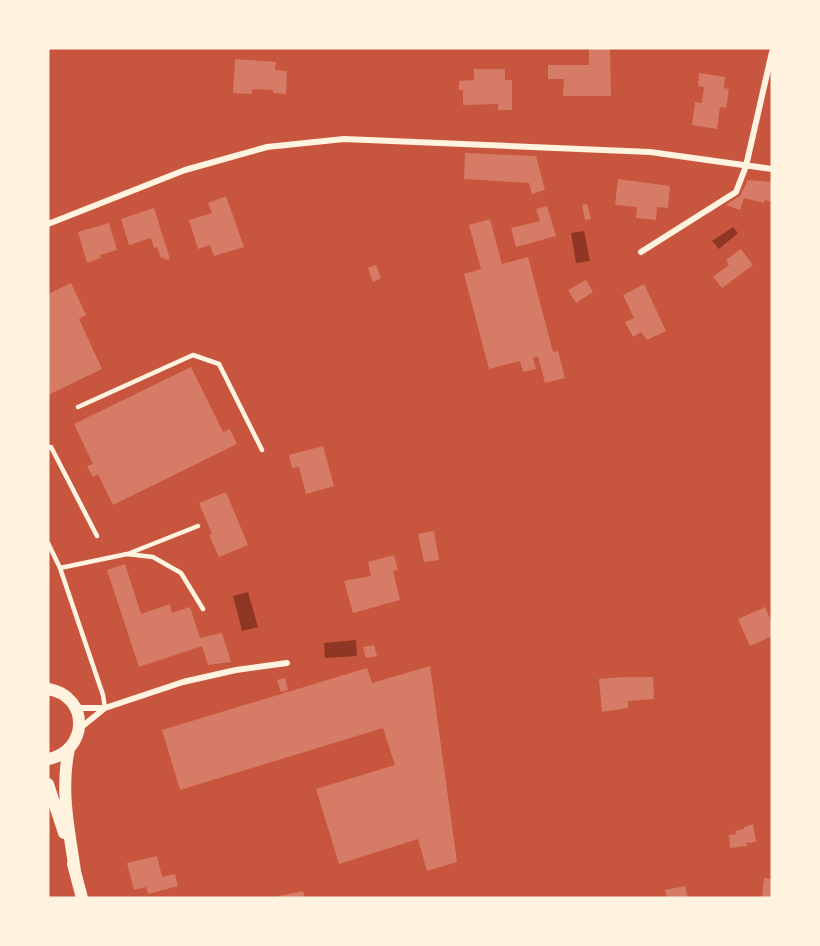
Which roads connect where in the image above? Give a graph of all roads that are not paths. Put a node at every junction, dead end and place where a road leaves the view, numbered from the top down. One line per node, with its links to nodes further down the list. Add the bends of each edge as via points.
1 (772, 52): 2 (street)
2 (746, 165): 3 (street); 4 (street, via 650,152 344,139 267,147 185,170); 5 (street, via 736,192)
3 (772, 169)
4 (48, 225)
5 (641, 252)
6 (78, 407): 8 (lane, via 193,355 219,364)
7 (48, 448): 10 (lane, via 51,447)
8 (262, 450)
9 (198, 526): 12 (lane)
10 (98, 536)
11 (48, 543): 13 (lane)
12 (127, 554): 13 (lane); 14 (lane, via 153,557 181,573)
13 (60, 568): 18 (lane)
14 (204, 609)
15 (287, 663): 18 (street, via 183,682)
16 (49, 688): 17 (main road, via 61,693)
17 (75, 708): 18 (street); 19 (main road)
18 (105, 708): 19 (street)
19 (79, 729): 20 (main road)
20 (69, 749): 21 (main road); 23 (main road, via 64,771)
21 (48, 759)
22 (48, 784): 23 (main road)
23 (75, 871): 24 (main road)
24 (82, 898)

